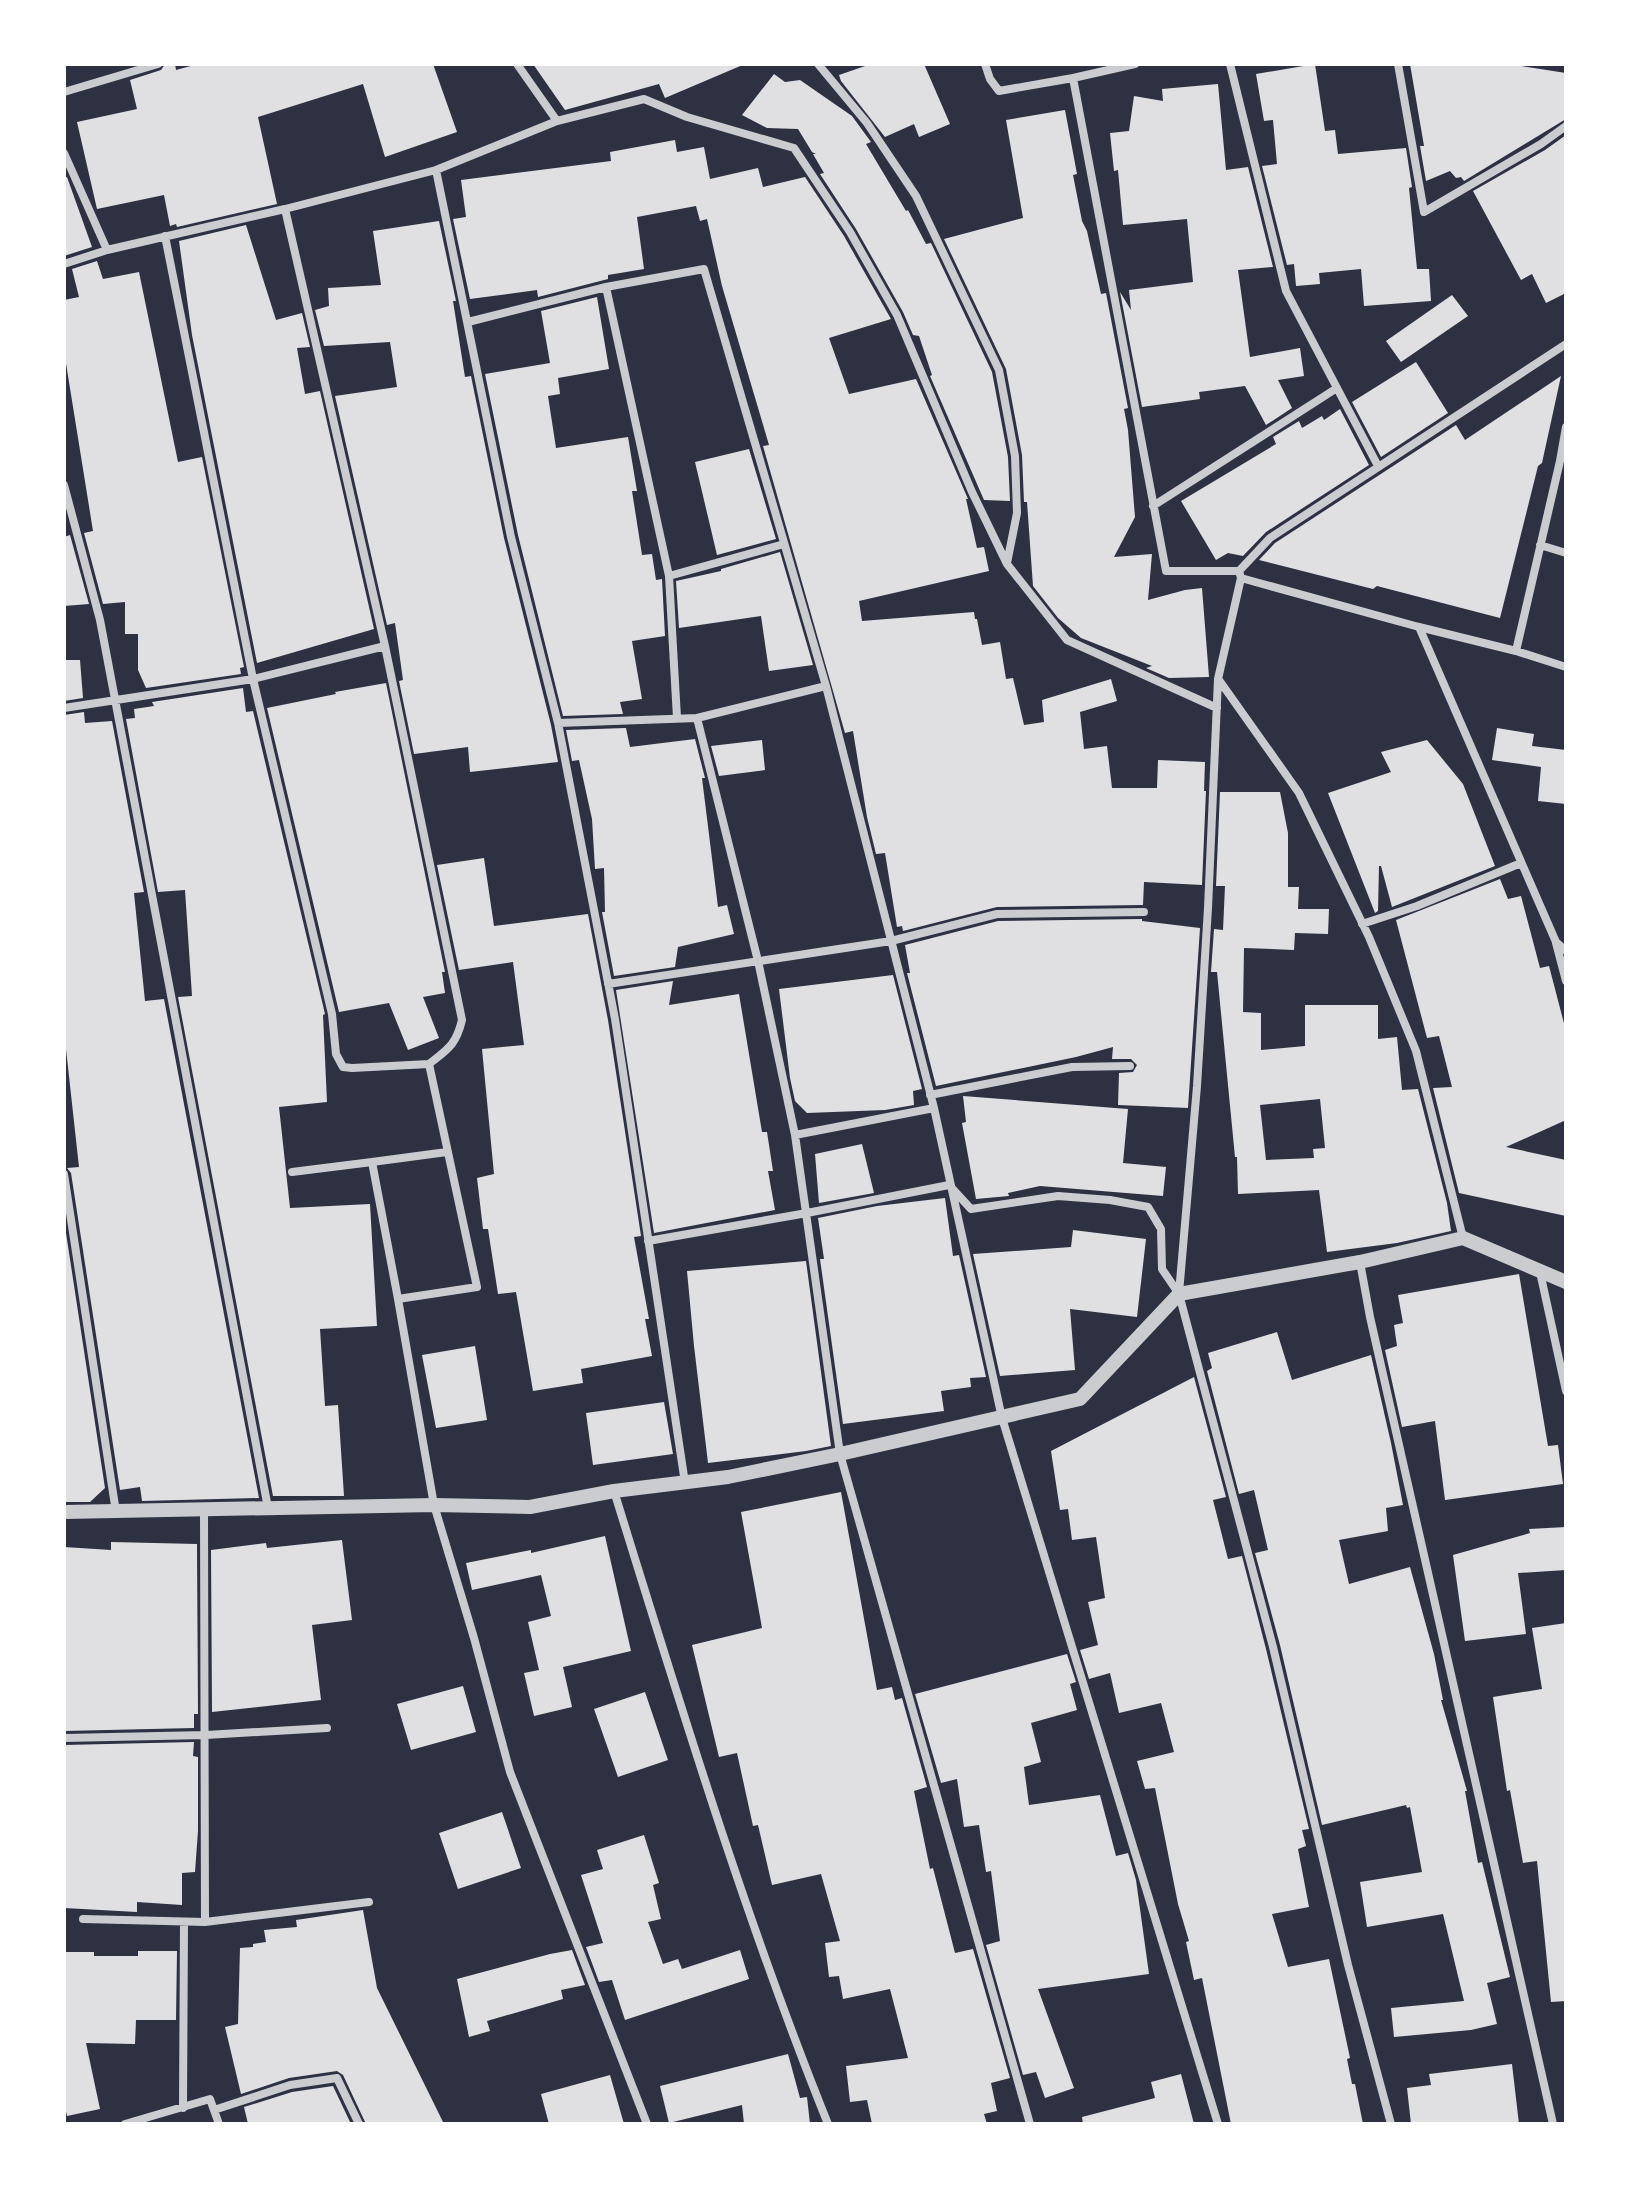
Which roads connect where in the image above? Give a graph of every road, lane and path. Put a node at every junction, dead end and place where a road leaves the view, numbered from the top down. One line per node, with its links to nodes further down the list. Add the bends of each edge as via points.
1 (158, 64): 9 (street)
2 (517, 64): 10 (street)
3 (818, 64): 29 (street, via 867,123 916,196 999,370 1015,456 1017,513)
4 (985, 64): 8 (street, via 999,91)
5 (1135, 64): 8 (street)
6 (1230, 64): 21 (street, via 1286,291)
7 (1398, 64): 11 (street, via 1424,212)
8 (1073, 78): 25 (street)
9 (64, 92)
10 (557, 121): 13 (street); 29 (street, via 644,99 794,148 897,315)
11 (1566, 126)
12 (64, 153): 16 (street)
13 (436, 170): 14 (street); 19 (street)
14 (285, 209): 15 (street); 33 (street)
15 (165, 236): 16 (street); 36 (street)
16 (107, 250): 17 (street)
17 (64, 264)
18 (606, 287): 19 (street); 26 (street, via 704,269); 31 (street)
19 (468, 322): 44 (street, via 511,537)
20 (1566, 344): 23 (street)
21 (1337, 388): 23 (street); 25 (street)
22 (1566, 427): 27 (street)
23 (1378, 466): 30 (street, via 1270,538)
24 (64, 485): 39 (street, via 100,620)
25 (1153, 506): 30 (street, via 1166,571)
26 (784, 544): 31 (street); 38 (street)
27 (1540, 545): 28 (street); 34 (street)
28 (1566, 553)
29 (1007, 564): 41 (street, via 1067,640)
30 (1240, 574): 32 (street); 37 (street)
31 (669, 576): 42 (street)
32 (1419, 627): 34 (street); 45 (street)
33 (385, 646): 36 (street); 54 (street, via 462,1020 451,1047)
34 (1516, 651): 35 (street)
35 (1566, 667)
36 (253, 679): 39 (street); 54 (street, via 332,1014 336,1054 343,1067 352,1068)
37 (1218, 679): 41 (street); 47 (street, via 1299,793)
38 (826, 686): 43 (street); 48 (street)
39 (114, 699): 40 (street); 78 (street)
40 (64, 708)
41 (1217, 708): 70 (street, via 1197,1086)
42 (677, 718): 43 (street); 44 (street)
43 (697, 718): 51 (street)
44 (558, 723): 53 (street)
45 (1521, 863): 47 (street); 49 (street)
46 (1144, 912): 48 (street, via 997,914)
47 (1362, 924): 65 (street, via 1416,1051)
48 (891, 941): 51 (street); 56 (street)
49 (1556, 942): 50 (street); 52 (street)
50 (1566, 951)
51 (758, 961): 53 (street); 58 (street)
52 (1566, 981)
53 (608, 984): 66 (street)
54 (429, 1064): 59 (street)
55 (1130, 1066): 56 (street, via 1072,1067)
56 (930, 1095): 57 (street)
57 (934, 1108): 58 (street); 63 (street)
58 (795, 1135): 64 (street)
59 (447, 1152): 60 (street); 71 (street, via 477,1287)
60 (372, 1162): 61 (street); 71 (street)
61 (292, 1172)
62 (64, 1174): 81 (street)
63 (949, 1185): 64 (street); 70 (street, via 971,1209 1058,1196 1148,1207 1161,1229 1162,1269); 73 (street)
64 (807, 1213): 66 (street); 74 (street)
65 (1463, 1238): 67 (street); 68 (street)
66 (648, 1241): 75 (street)
67 (1360, 1262): 70 (street); 99 (street)
68 (1540, 1271): 69 (street); 72 (street)
69 (1566, 1282)
70 (1179, 1294): 73 (street, via 1080,1399); 98 (street)
71 (398, 1299): 77 (street)
72 (1566, 1391)
73 (1002, 1418): 74 (street); 97 (street)
74 (840, 1454): 75 (street); 96 (street)
75 (685, 1483): 76 (street)
76 (614, 1491): 77 (street, via 530,1507); 95 (street, via 715,1814)
77 (434, 1505): 78 (street); 94 (street, via 510,1772)
78 (268, 1508): 79 (street)
79 (204, 1509): 81 (street); 83 (street)
80 (64, 1512): 81 (street)
81 (116, 1512)
82 (327, 1728): 83 (street)
83 (206, 1735): 84 (street); 87 (street)
84 (64, 1738)
85 (369, 1902): 87 (street)
86 (83, 1919): 88 (street)
87 (205, 1922): 88 (street)
88 (184, 1923): 89 (street)
89 (183, 2108): 90 (street, via 210,2099); 91 (street)
90 (214, 2110): 92 (street); 93 (street, via 290,2085 337,2078)
91 (125, 2124)
92 (219, 2124)
93 (359, 2124)
94 (647, 2124)
95 (828, 2124)
96 (1030, 2124)
97 (1218, 2124)
98 (1391, 2124)
99 (1553, 2124)

